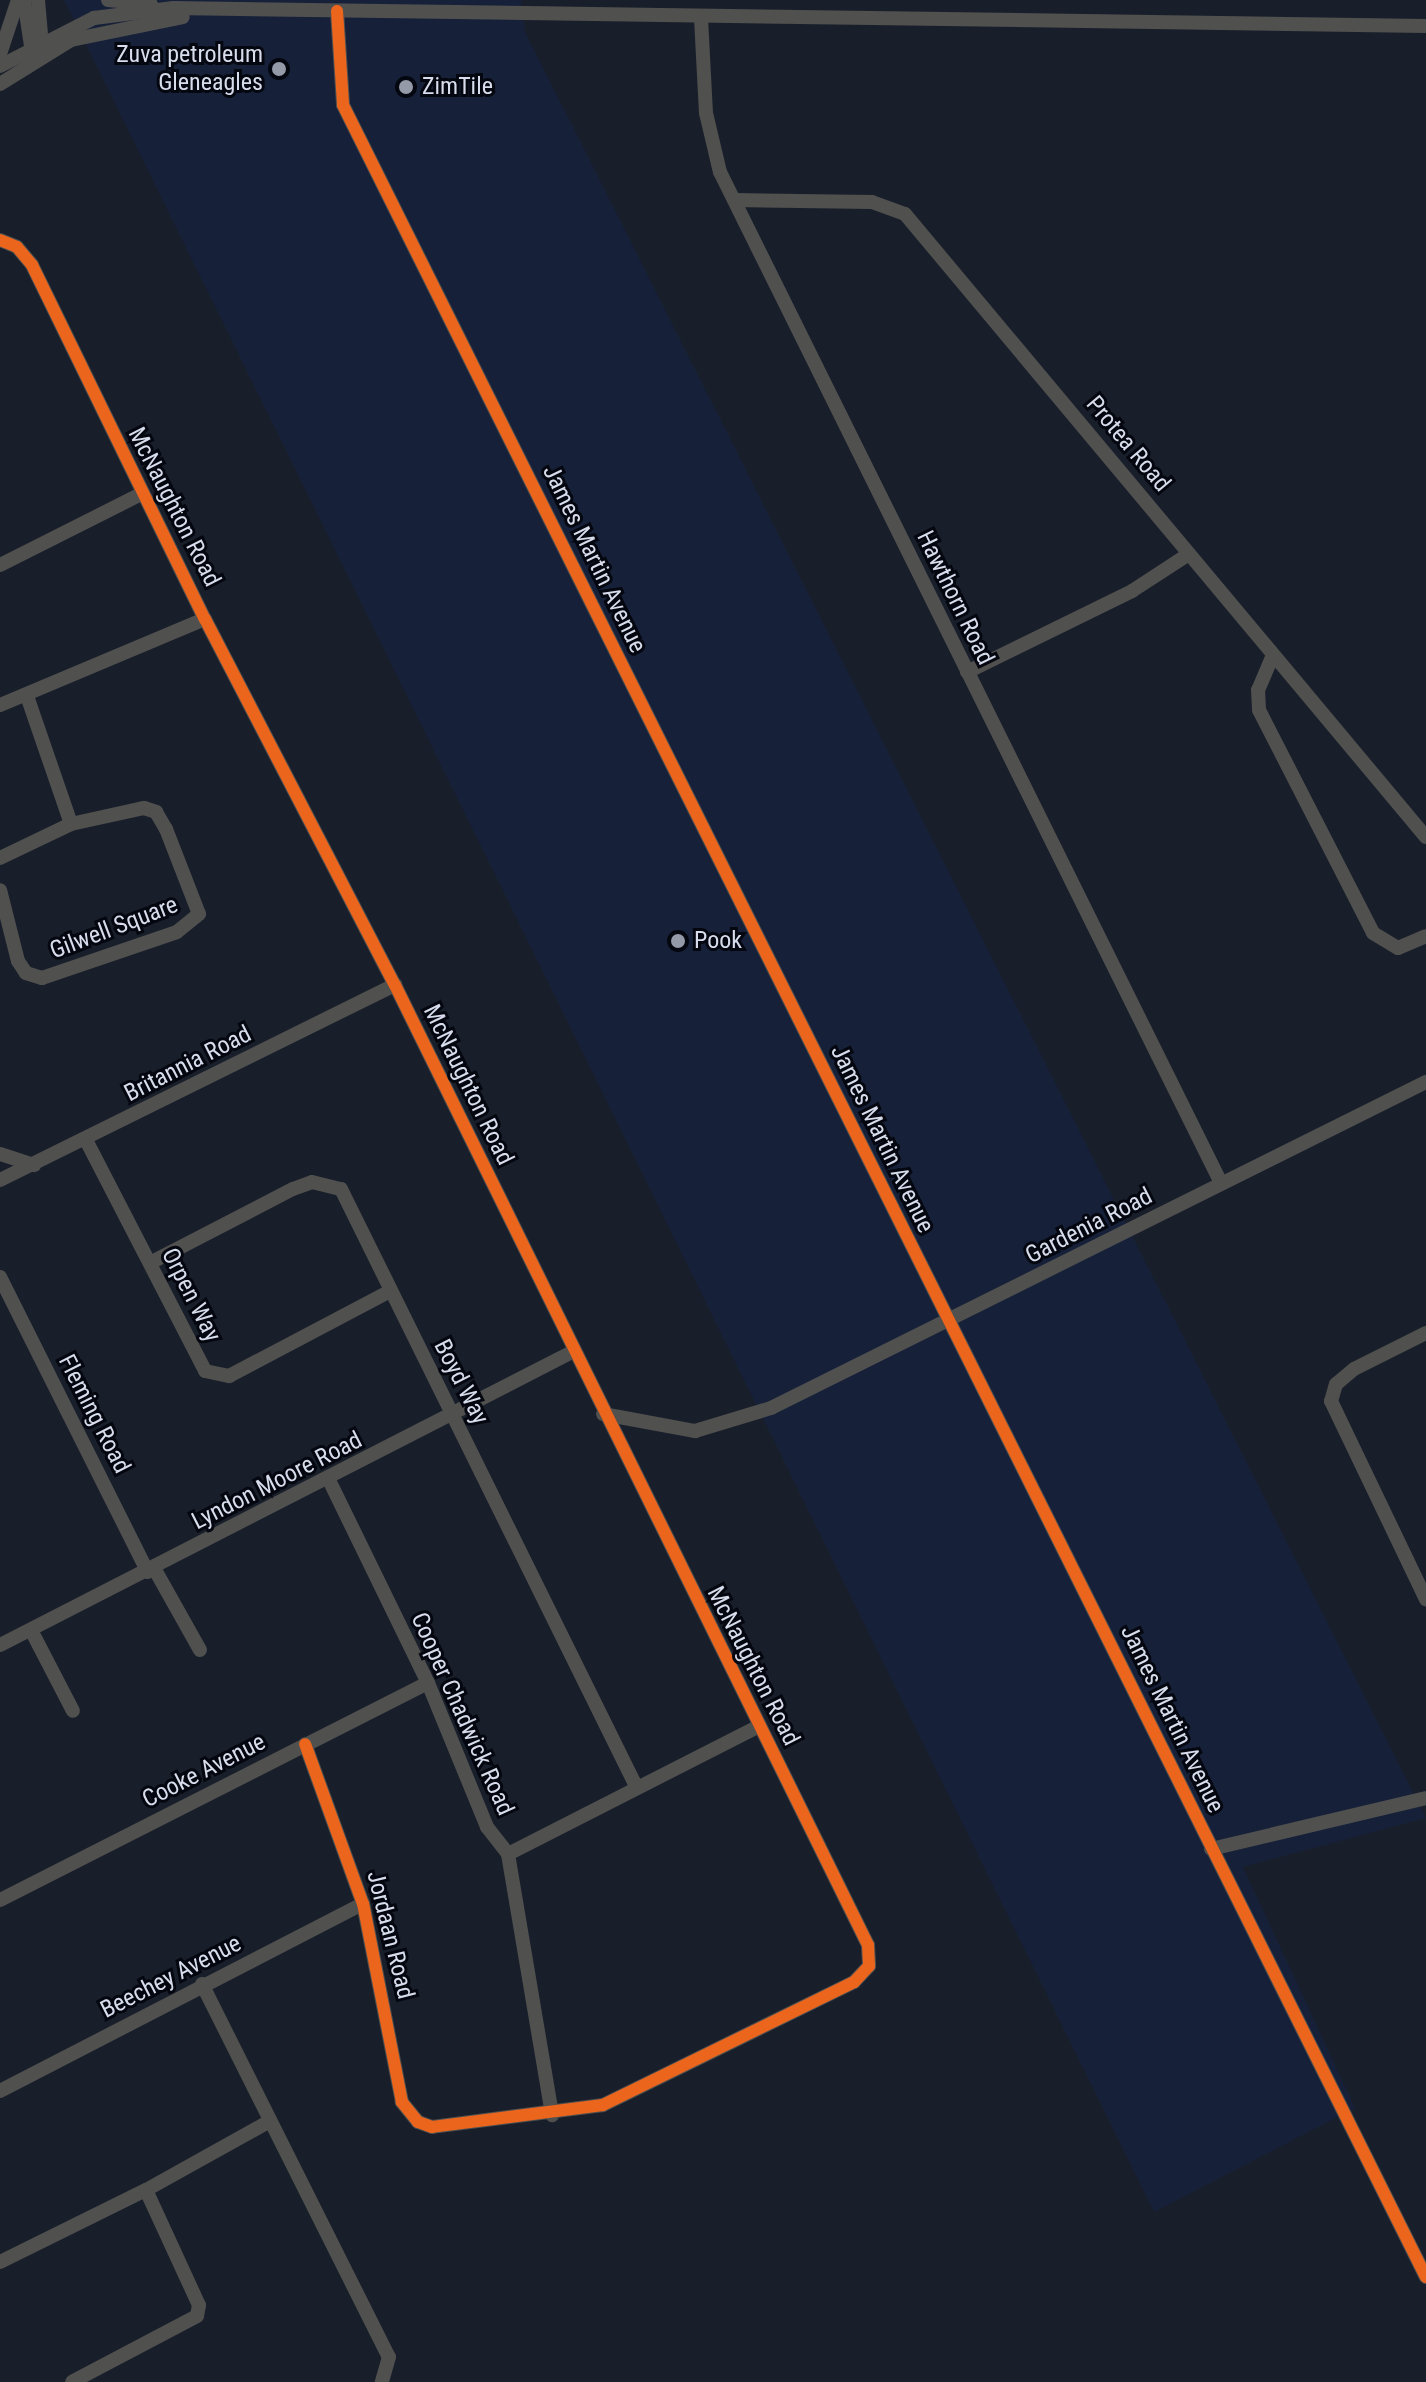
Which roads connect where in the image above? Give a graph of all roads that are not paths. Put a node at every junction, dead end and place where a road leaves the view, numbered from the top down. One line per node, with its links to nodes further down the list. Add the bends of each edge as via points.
1 (18, 0): 11 (street)
2 (24, 0): 10 (street)
3 (38, 0): 10 (street)
4 (108, 0): 5 (street)
5 (173, 8): 6 (street); 10 (street, via 112,14)
6 (239, 9): 7 (street); 10 (street, via 102,30)
7 (337, 11): 8 (street); 39 (street, James Martin Avenue, via 343,105)
8 (701, 18): 9 (street); 14 (street, Hawthorn Road, via 710,141)
9 (1426, 26)
10 (39, 46): 12 (street); 13 (street)
11 (0, 54)
12 (0, 66)
13 (0, 84)
14 (735, 200): 17 (street, Protea Road, via 872,202 905,214); 21 (street, Hawthorn Road)
15 (0, 240): 16 (street, McNaughton Road, via 17,247 32,265)
16 (143, 493): 18 (street); 19 (street, McNaughton Road)
17 (1189, 554): 20 (street, Protea Road); 21 (street, via 1132,591)
18 (0, 565)
19 (205, 619): 22 (street); 29 (street, McNaughton Road)
20 (1273, 655): 25 (street, Protea Road); 28 (street, via 1258,690 1259,710 1373,933 1398,948)
21 (967, 672): 35 (street, Hawthorn Road)
22 (27, 696): 23 (street); 24 (street)
23 (0, 705)
24 (71, 824): 26 (street, Gilwell Square); 27 (street, Gilwell Square, via 132,806 156,812 199,902 192,926 42,978 26,973 18,961)
25 (1426, 837)
26 (0, 858)
27 (0, 890)
28 (1426, 936)
29 (395, 985): 31 (street, Britannia Road); 41 (street, McNaughton Road)
30 (1426, 1082): 35 (street, Gardenia Road)
31 (86, 1140): 33 (street, Britannia Road); 36 (street, Orpen Way)
32 (0, 1154): 33 (street)
33 (34, 1165): 34 (street, Britannia Road)
34 (0, 1180)
35 (1221, 1183): 39 (street, Gardenia Road)
36 (150, 1263): 38 (street, Boyd Way, via 293,1189 327,1182 341,1189); 38 (street, Orpen Way, via 205,1371 217,1377)
37 (0, 1277): 45 (street, Fleming Road)
38 (390, 1291): 42 (street, Boyd Way)
39 (948, 1321): 43 (street, Gardenia Road, via 771,1408 695,1431); 56 (street, James Martin Avenue)
40 (1426, 1333): 46 (street, via 1354,1369 1336,1384 1331,1401)
41 (572, 1352): 42 (street, Lyndon Moore Road); 43 (street, McNaughton Road)
42 (452, 1414): 44 (street, Lyndon Moore Road); 54 (street, Boyd Way)
43 (603, 1414): 52 (street, McNaughton Road)
44 (329, 1480): 45 (street, Lyndon Moore Road); 50 (street, Cooper Chadwick Road)
45 (151, 1570): 47 (street, Lyndon Moore Road); 49 (street, Fleming Road)
46 (1426, 1599)
47 (31, 1630): 48 (street, Lyndon Moore Road); 51 (street)
48 (0, 1645)
49 (200, 1650)
50 (428, 1683): 53 (street, Cooke Avenue); 57 (street, Cooper Chadwick Road, via 487,1827)
51 (73, 1711)
52 (759, 1726): 54 (street); 62 (street, McNaughton Road, via 868,1945 869,1966 854,1982 625,2097)
53 (305, 1744): 58 (street, Cooke Avenue); 59 (street, Jordaan Road)
54 (635, 1784): 57 (street)
55 (1426, 1798): 56 (street)
56 (1211, 1849): 66 (street, James Martin Avenue)
57 (508, 1854): 62 (street, Cooper Chadwick Road)
58 (0, 1900)
59 (363, 1904): 60 (street, Beechey Avenue); 62 (street, Jordaan Road, via 402,2102 418,2122 432,2127)
60 (202, 1984): 61 (street, Beechey Avenue); 63 (street)
61 (0, 2091)
62 (552, 2115)
63 (270, 2121): 64 (street); 68 (street, via 389,2357)
64 (146, 2190): 65 (street); 67 (street, via 199,2305 197,2316)
65 (0, 2262)
66 (1426, 2277)
67 (72, 2382)
68 (382, 2382)

